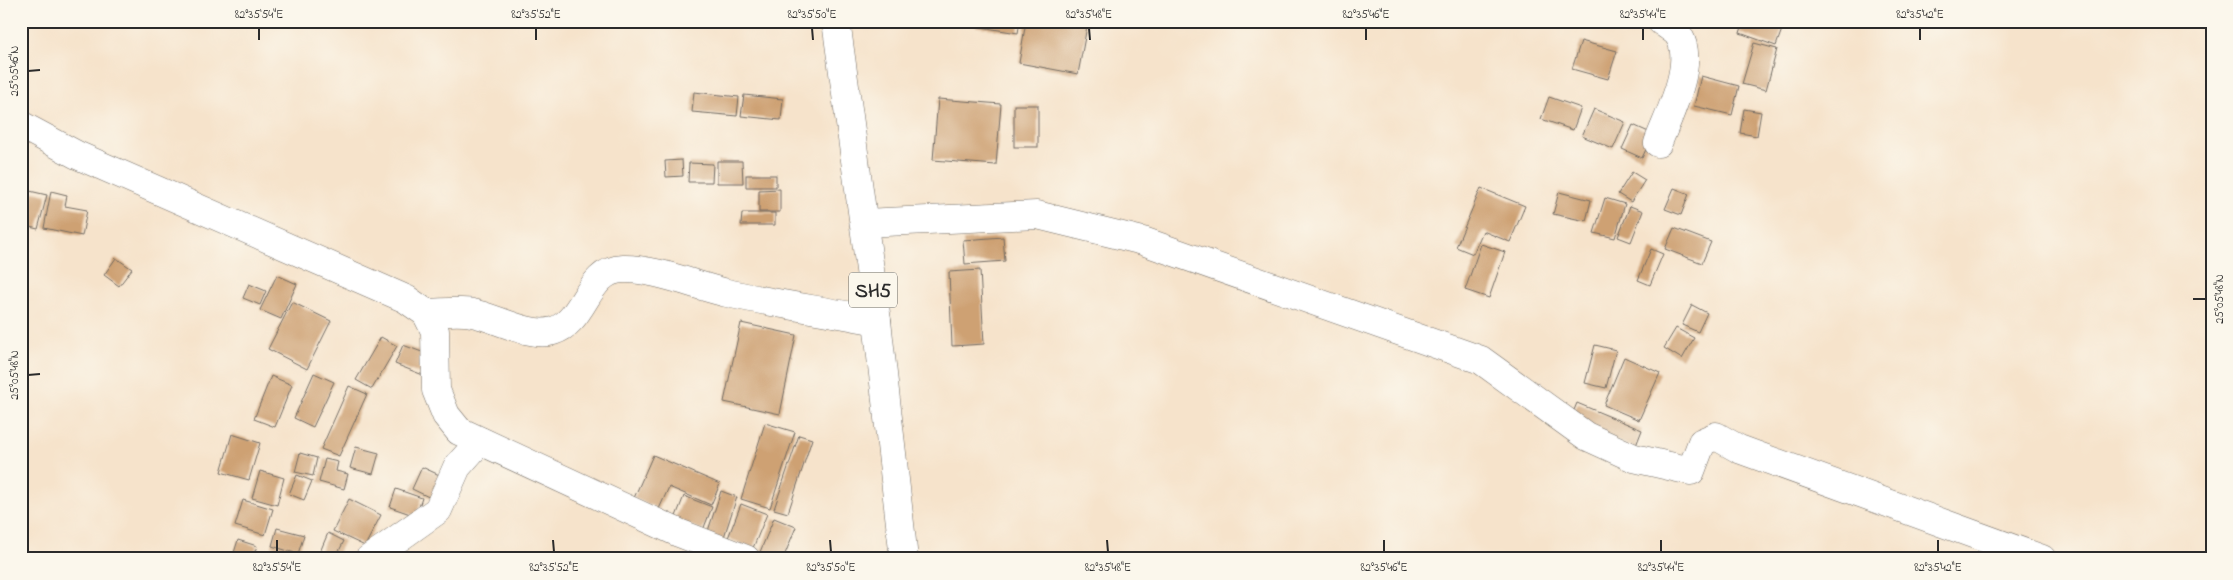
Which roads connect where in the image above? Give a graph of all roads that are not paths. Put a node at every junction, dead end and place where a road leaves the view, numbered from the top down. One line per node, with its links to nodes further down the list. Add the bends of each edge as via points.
1 (836, 21): 5 (street, SH5)
2 (1661, 21): 4 (street, via 1677,34 1684,54 1684,73)
3 (22, 127): 6 (street, via 77,155 406,299)
4 (1658, 143)
5 (864, 222): 7 (street, SH5); 12 (street, via 1037,215 1143,241 1481,360 1586,436 1634,458 1691,471 1702,442 1716,436 1739,449)
6 (426, 313): 7 (street, via 471,312 534,332 551,332 563,327 578,311 594,284 609,271 624,269); 8 (street, via 435,330 436,390 442,407 459,432)
7 (876, 321): 11 (street, SH5)
8 (480, 441): 9 (street, via 457,467 438,510); 10 (street, via 679,533)
9 (369, 559)
10 (746, 559)
11 (904, 559)
12 (2042, 559)

